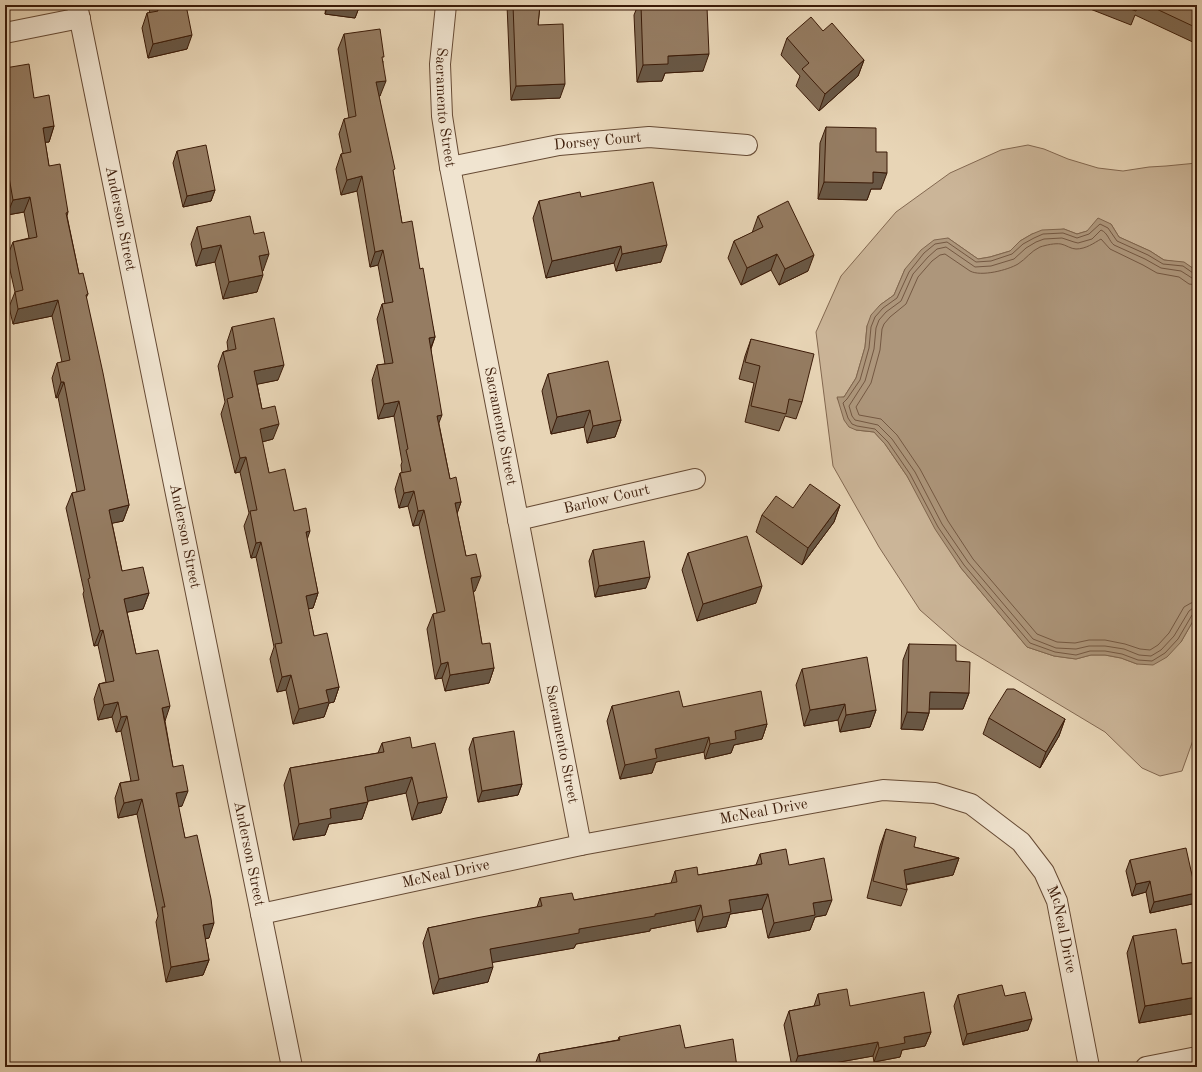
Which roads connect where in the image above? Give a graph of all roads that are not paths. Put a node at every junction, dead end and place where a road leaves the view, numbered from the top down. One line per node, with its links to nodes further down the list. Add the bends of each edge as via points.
1 (446, 5): 5 (street, Sacramento Street, via 440,64 442,116)
2 (78, 11): 3 (street); 9 (street, Anderson Street)
3 (5, 34)
4 (747, 145): 5 (street, Dorsey Court, via 649,138 559,145)
5 (450, 166): 7 (street, Sacramento Street)
6 (695, 479): 7 (street, Barlow Court)
7 (518, 520): 8 (street, Sacramento Street)
8 (581, 845): 9 (street, McNeal Drive); 12 (street, McNeal Drive, via 882,790 935,793 970,804 1021,842 1044,872 1057,901)
9 (262, 914): 11 (street, Anderson Street)
10 (1197, 1057): 13 (street)
11 (292, 1067)
12 (1089, 1067)
13 (1146, 1067)

